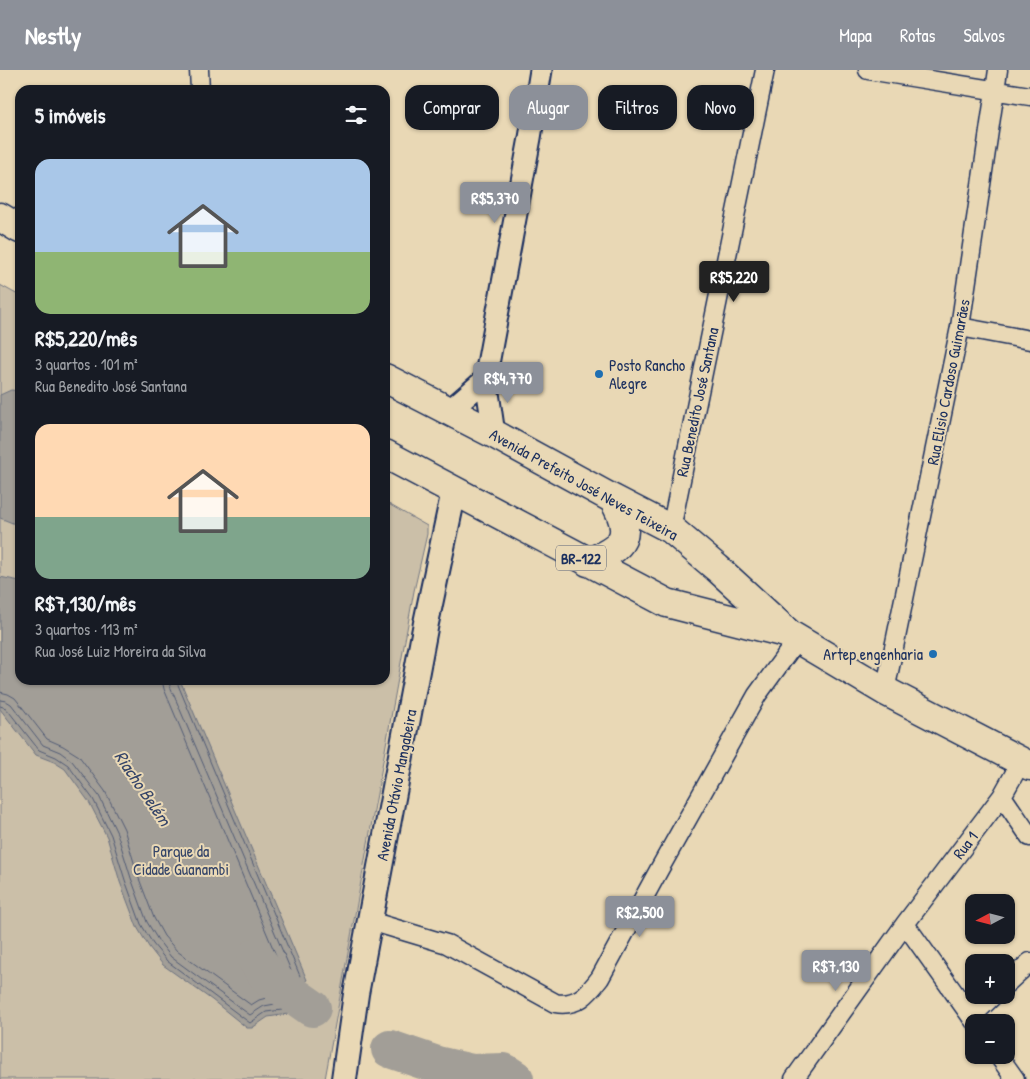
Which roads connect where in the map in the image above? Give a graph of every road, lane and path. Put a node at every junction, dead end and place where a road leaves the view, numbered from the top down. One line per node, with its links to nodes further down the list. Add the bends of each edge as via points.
1 (199, 70): 6 (street)
2 (765, 70): 20 (street, Rua Benedito José Santana)
3 (868, 70): 7 (street)
4 (998, 70): 7 (street, Rua Elisio Cardoso Guimarães)
5 (541, 72): 13 (street)
6 (200, 85)
7 (994, 89): 8 (street); 11 (street, Rua Elisio Cardoso Guimarães)
8 (1030, 96)
9 (0, 217): 10 (main road)
10 (15, 226)
11 (960, 327): 12 (street); 23 (street, Rua Elisio Cardoso Guimarães)
12 (1030, 340)
13 (486, 378): 15 (street); 16 (street)
14 (390, 381): 15 (main road, Avenida Prefeito José Neves Teixeira / BR-122)
15 (448, 412): 16 (main road, Avenida Prefeito José Neves Teixeira / BR-122)
16 (494, 434): 19 (main road, Avenida Prefeito José Neves Teixeira / BR-122)
17 (390, 457): 18 (main road, Avenida Prefeito José Neves Teixeira / BR-122)
18 (454, 491): 21 (main road, Avenida Prefeito José Neves Teixeira / BR-122); 27 (main road, Avenida Otávio Mangabeira)
19 (613, 499): 20 (main road, Avenida Prefeito José Neves Teixeira / BR-122); 21 (main road, via 625,525 623,537 609,553)
20 (671, 529): 22 (main road, Avenida Prefeito José Neves Teixeira / BR-122)
21 (588, 562): 22 (main road, Avenida Prefeito José Neves Teixeira / BR-122, via 667,603)
22 (793, 637): 23 (main road, Avenida Prefeito José Neves Teixeira / BR-122); 27 (street, via 600,978 580,1000 573,1004 555,1003 447,944)
23 (885, 691): 24 (main road, Avenida Prefeito José Neves Teixeira / BR-122)
24 (1025, 764): 25 (street, Rua 1)
25 (1002, 796): 26 (street); 28 (street, Rua 1)
26 (1030, 837)
27 (370, 921): 35 (main road, Avenida Otávio Mangabeira)
28 (905, 924): 32 (street); 36 (street, Rua 1)
29 (1030, 962): 30 (street)
30 (1015, 976)
31 (986, 1004): 33 (street)
32 (969, 1014)
33 (978, 1014)
34 (1005, 1064): 37 (street)
35 (344, 1079)
36 (794, 1079)
37 (1016, 1079)

